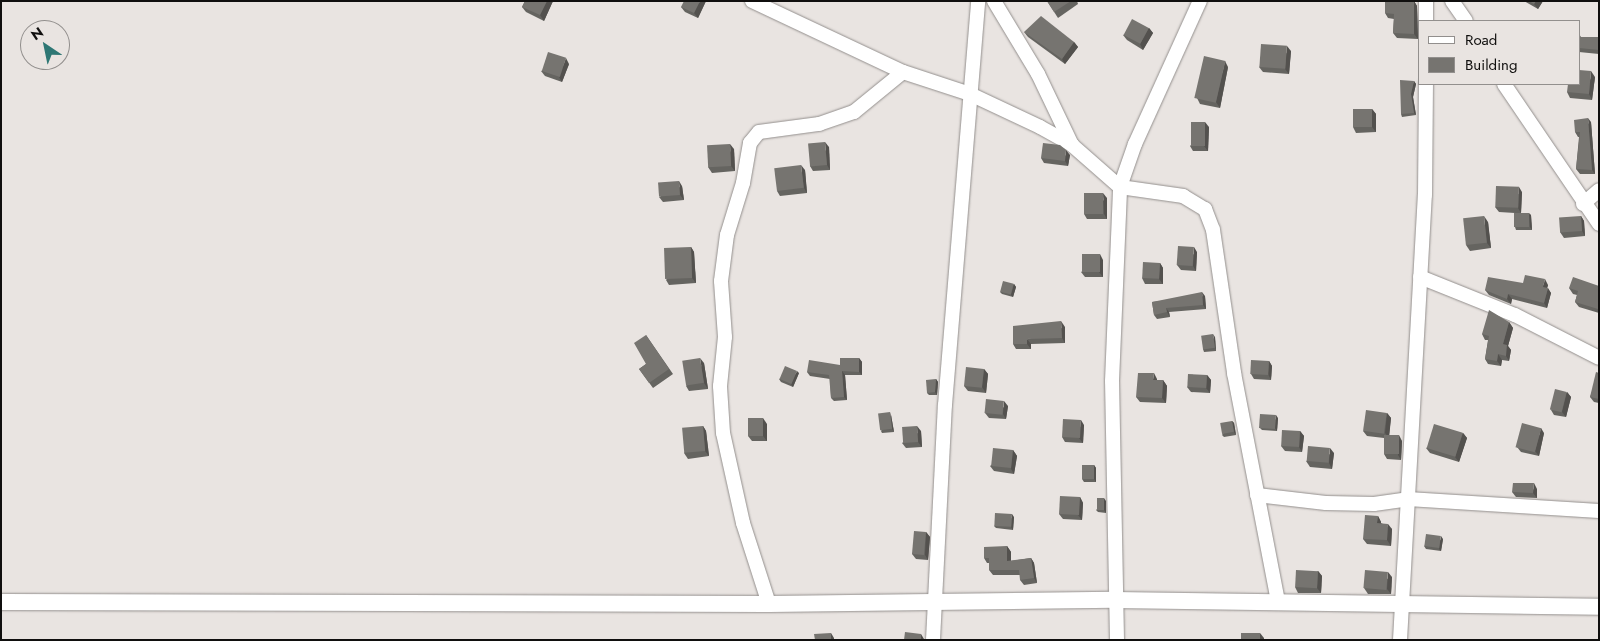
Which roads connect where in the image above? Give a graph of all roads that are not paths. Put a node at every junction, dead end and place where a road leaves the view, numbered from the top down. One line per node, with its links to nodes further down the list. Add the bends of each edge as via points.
1 (752, 1): 9 (street)
2 (978, 1): 12 (street)
3 (994, 1): 13 (street, via 1038,74)
4 (1200, 1): 14 (street, via 1135,144)
5 (1426, 1): 7 (street)
6 (1452, 1): 8 (street)
7 (1426, 20)
8 (1465, 20)
9 (903, 72): 12 (street); 27 (street, via 854,112 819,124 759,132 750,143 743,183 727,235 721,281 725,337 721,395 723,433 743,524)
10 (1426, 85): 18 (street)
11 (1505, 85): 16 (street)
12 (970, 94): 13 (street); 23 (street, via 945,396)
13 (1072, 145): 14 (street)
14 (1120, 187): 20 (street, via 1183,196 1199,203 1210,218); 24 (street, via 1112,381)
15 (1599, 190): 16 (street)
16 (1583, 204): 17 (street)
17 (1599, 224)
18 (1420, 277): 19 (street, via 1515,315); 21 (street)
19 (1599, 358)
20 (1257, 495): 21 (street, via 1352,504); 26 (street)
21 (1408, 499): 22 (street); 28 (street)
22 (1599, 511)
23 (936, 600): 24 (street); 27 (street); 30 (street)
24 (1114, 600): 26 (street); 31 (street)
25 (1, 602): 27 (street)
26 (1278, 602): 28 (street)
27 (769, 604)
28 (1401, 605): 29 (street); 32 (street)
29 (1599, 607)
30 (933, 640)
31 (1117, 640)
32 (1400, 640)

